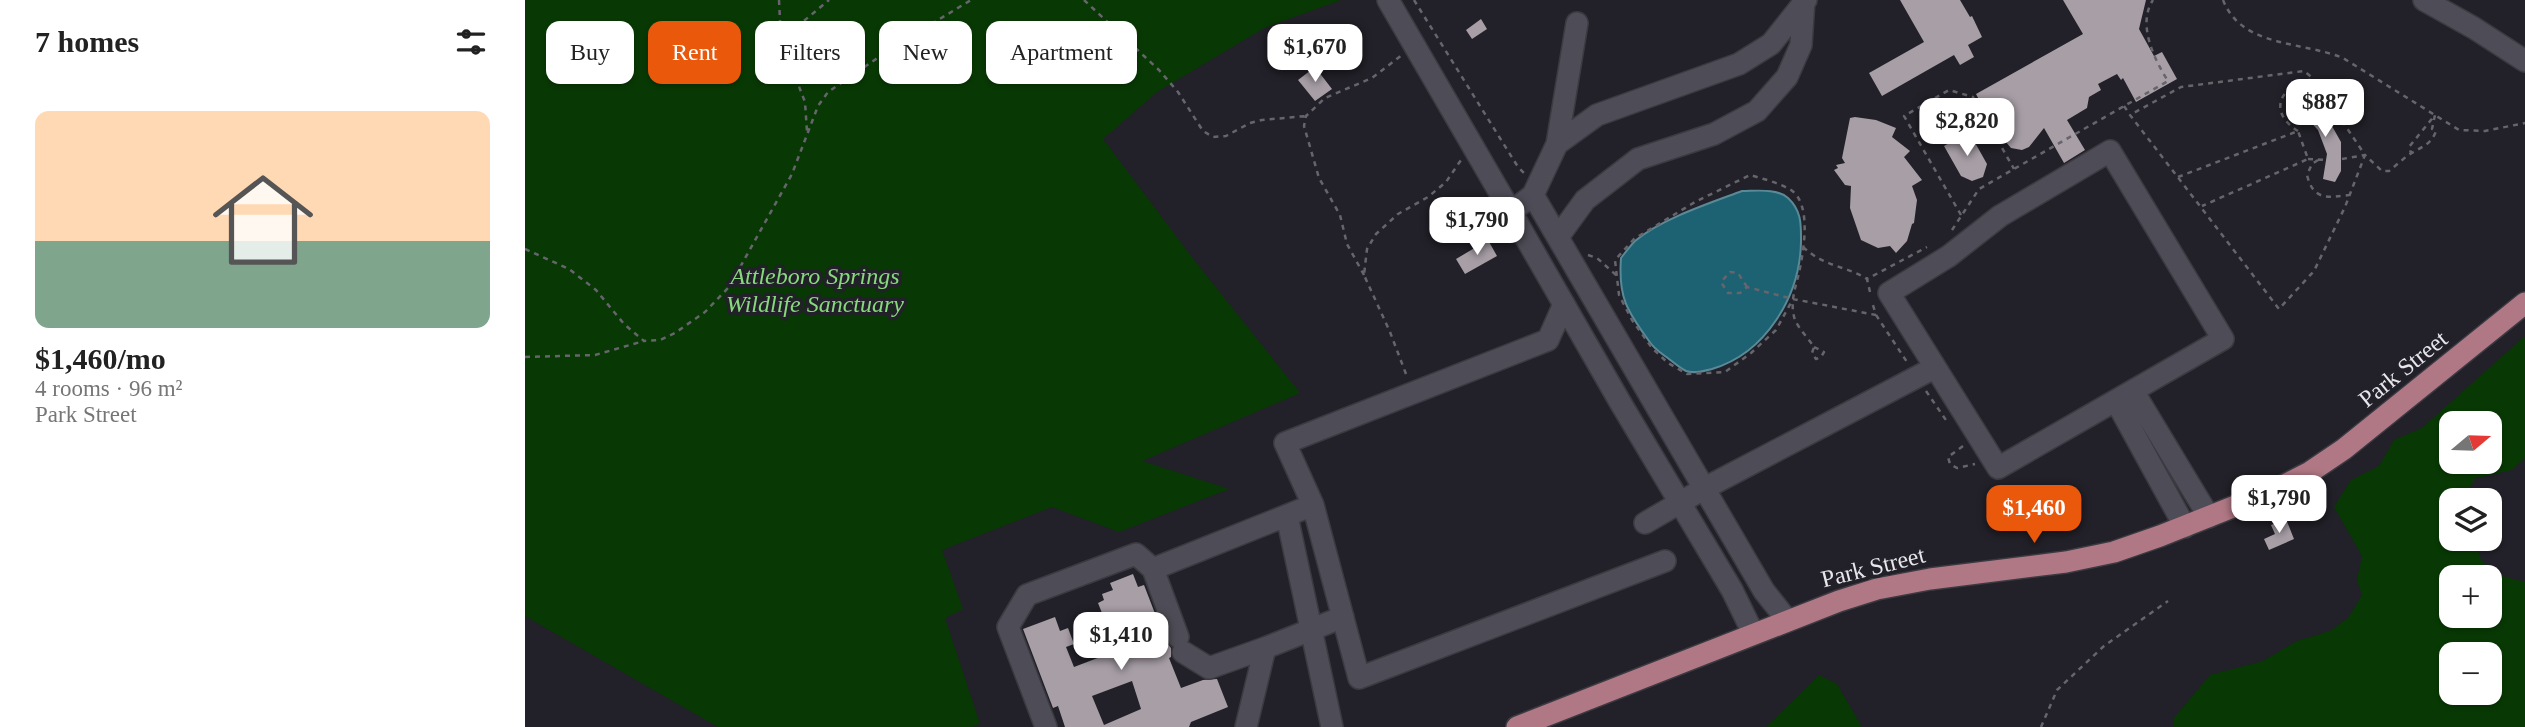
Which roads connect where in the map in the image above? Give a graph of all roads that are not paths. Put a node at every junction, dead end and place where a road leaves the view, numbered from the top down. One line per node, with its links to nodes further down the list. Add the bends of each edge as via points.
1 (1388, 0): 8 (lane)
2 (1805, 0): 6 (lane, via 1770,44 1739,64 1597,115); 9 (lane, via 1801,45 1787,77 1757,111 1714,134 1638,159 1585,200)
3 (2424, 0): 5 (lane)
4 (1577, 23): 6 (lane)
5 (2525, 61)
6 (1557, 145): 7 (lane)
7 (1533, 195): 8 (lane); 9 (lane)
8 (1511, 212): 10 (lane)
9 (1555, 232): 10 (lane); 15 (lane)
10 (1528, 241): 12 (lane)
11 (2525, 303): 19 (main road, Park Street, via 2410,398 2310,472)
12 (1565, 304): 16 (lane); 17 (lane, via 1548,341 1285,443)
13 (1926, 373): 14 (lane, via 1998,468); 14 (lane, via 1889,293 1949,256 2000,216 2110,151 2224,339); 15 (lane)
14 (2125, 396): 19 (lane); 21 (lane)
15 (1705, 488): 16 (lane); 25 (lane)
16 (1681, 502): 20 (lane); 27 (lane)
17 (1313, 505): 18 (lane); 24 (lane)
18 (1287, 516): 23 (lane); 26 (lane)
19 (2209, 517): 21 (main road, Park Street)
20 (1645, 523)
21 (2185, 527): 25 (main road, Park Street, via 2114,552 2066,562 1877,589)
22 (1665, 561): 24 (lane, via 1359,678)
23 (1153, 569): 28 (lane, via 1180,645 1209,668); 29 (lane, via 1136,554 1027,595 1008,627)
24 (1343, 617): 26 (lane)
25 (1787, 620): 27 (main road, Park Street)
26 (1311, 630): 28 (lane); 31 (lane)
27 (1753, 633): 32 (main road, Park Street)
28 (1265, 648): 30 (lane)
29 (1046, 727)
30 (1246, 727)
31 (1332, 727)
32 (1517, 727)

